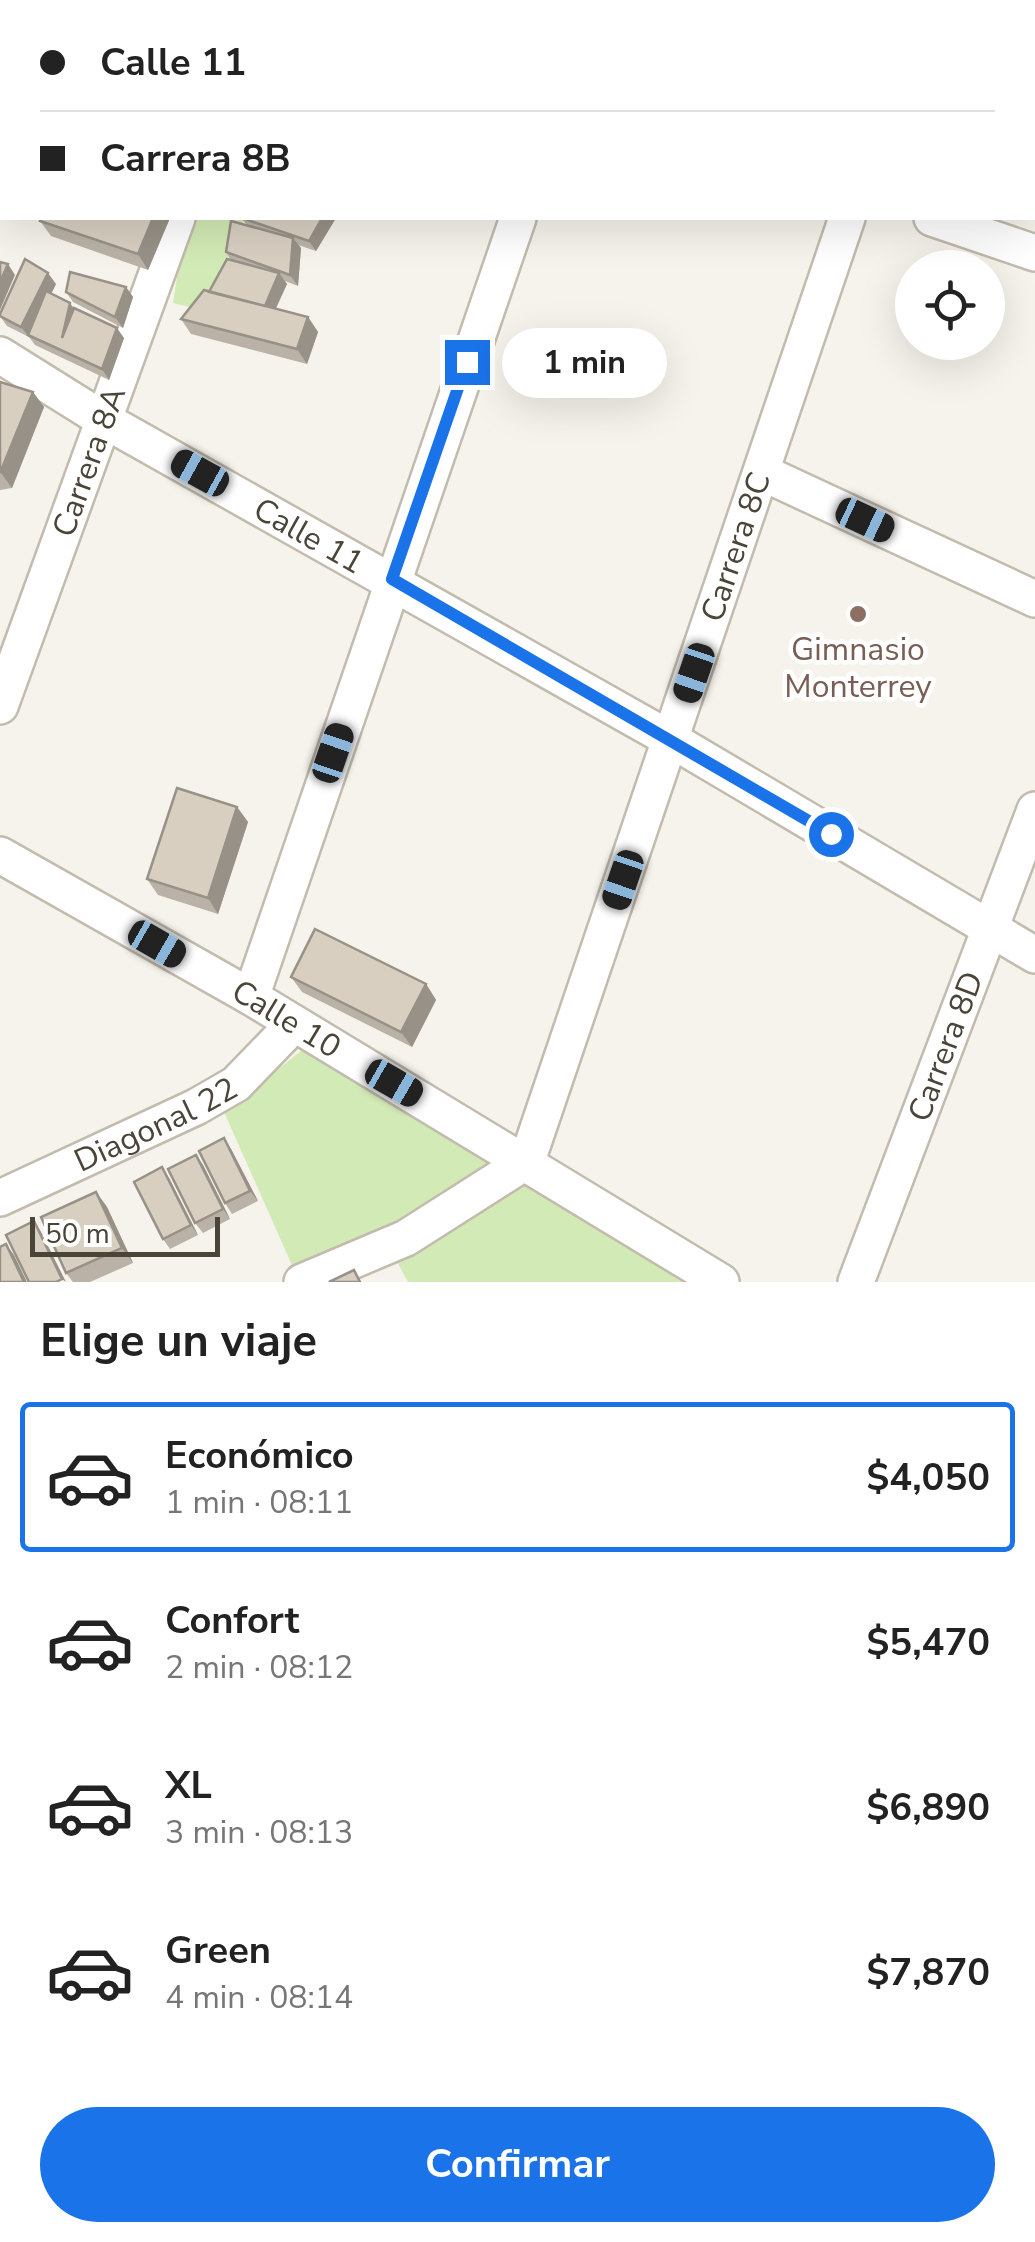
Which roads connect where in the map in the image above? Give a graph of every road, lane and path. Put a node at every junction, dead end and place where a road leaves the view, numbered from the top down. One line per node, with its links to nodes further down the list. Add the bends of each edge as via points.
1 (176, 220): 7 (street, Carrera 8A)
2 (517, 220): 9 (street)
3 (846, 220): 8 (street, Carrera 8C)
4 (938, 220): 5 (street)
5 (1035, 253)
6 (0, 354): 7 (street, Calle 11)
7 (104, 420): 9 (street, Calle 11); 11 (street, Carrera 8A)
8 (763, 473): 10 (street); 12 (street, Carrera 8C)
9 (392, 579): 12 (street, Calle 11); 17 (street)
10 (1035, 599)
11 (0, 706)
12 (670, 739): 15 (street, Calle 11); 19 (street, Carrera 8C)
13 (1035, 810): 15 (street, Carrera 8D)
14 (0, 854): 17 (street, Calle 10)
15 (991, 930): 16 (street, Calle 11); 23 (street, Carrera 8D)
16 (1035, 955)
17 (251, 997): 18 (street, Calle 10)
18 (293, 1024): 19 (street, Calle 10); 20 (street, Diagonal 22, via 236,1084)
19 (527, 1162): 21 (street, via 406,1238); 22 (street, Calle 10)
20 (0, 1198)
21 (302, 1282)
22 (721, 1282)
23 (856, 1282)

